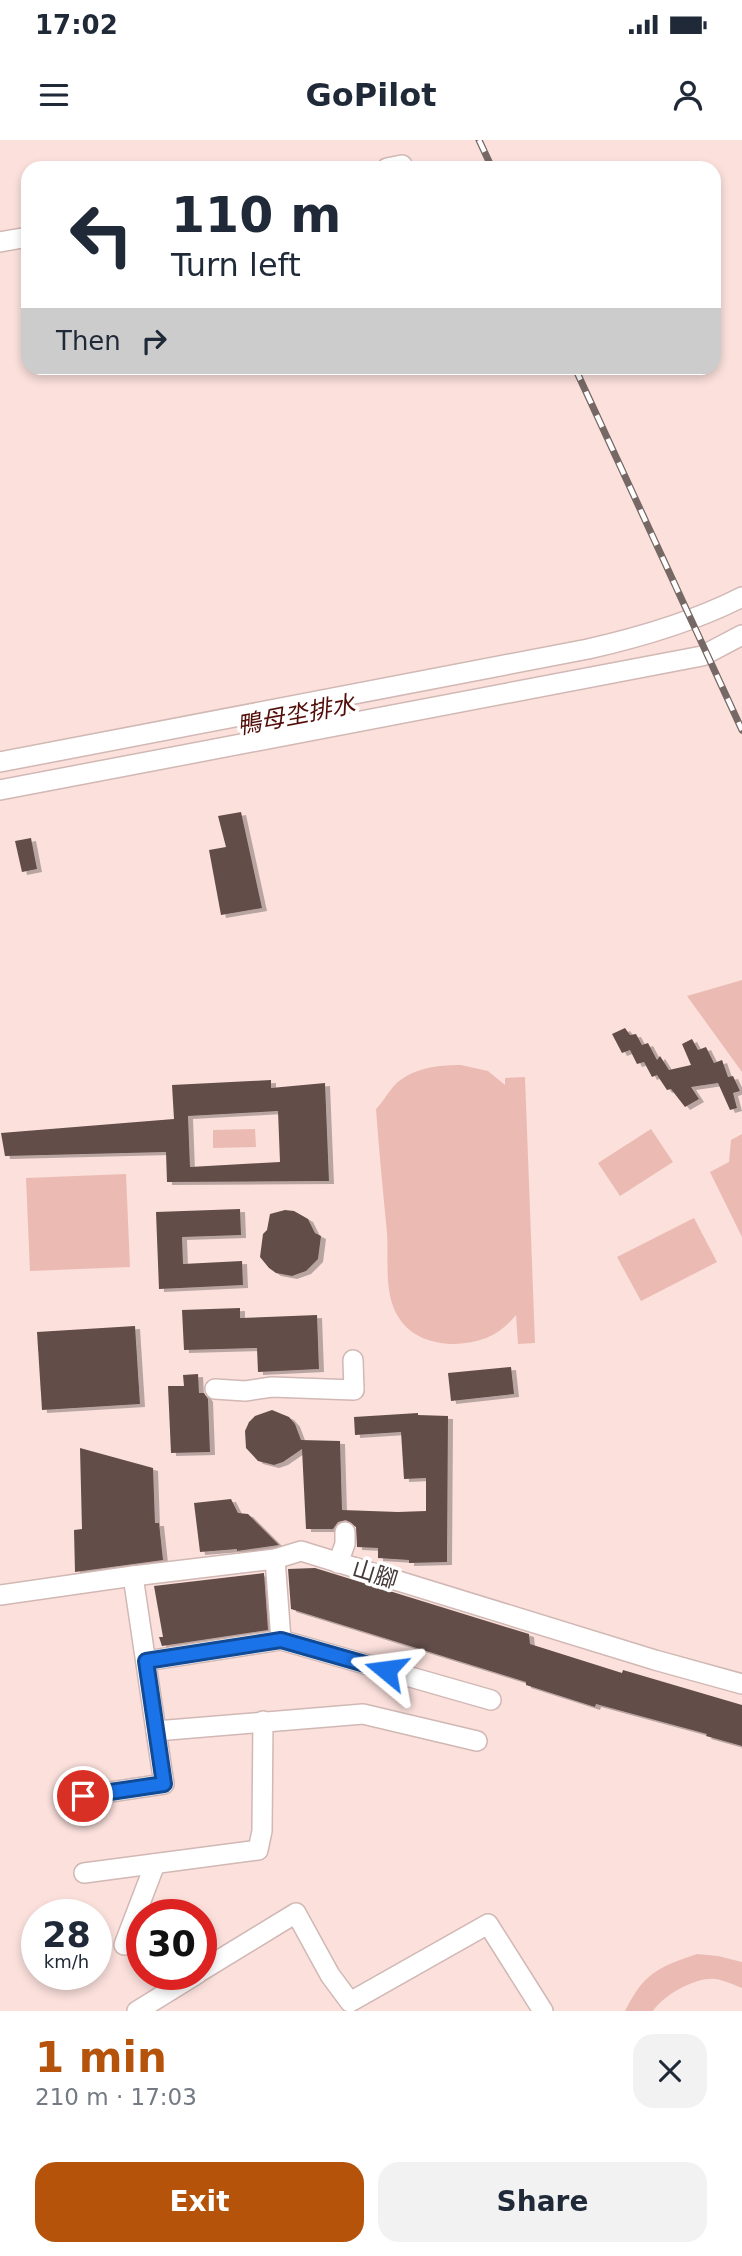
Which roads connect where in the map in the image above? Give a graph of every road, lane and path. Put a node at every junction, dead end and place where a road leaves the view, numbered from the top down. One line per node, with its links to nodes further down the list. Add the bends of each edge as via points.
1 (21, 238): 2 (street)
2 (0, 242)
3 (742, 597): 5 (street, via 641,637 588,649)
4 (742, 635): 6 (street, via 702,656)
5 (0, 762)
6 (0, 790)
7 (353, 1360): 8 (street, via 354,1390)
8 (215, 1389)
9 (345, 1532): 11 (street)
10 (275, 1559): 11 (street, 山腳, via 300,1551); 12 (street, 山腳); 14 (street)
11 (338, 1563): 16 (street, 山腳)
12 (133, 1576): 13 (street, 山腳); 15 (street)
13 (0, 1595)
14 (281, 1640): 15 (street); 17 (street)
15 (146, 1661): 19 (street)
16 (742, 1684)
17 (491, 1700)
18 (263, 1721): 19 (street); 20 (street, via 363,1714); 22 (street, via 258,1850)
19 (156, 1731): 21 (street, via 164,1784)
20 (477, 1741)
21 (83, 1796)
22 (155, 1864): 23 (street); 24 (street)
23 (84, 1873)
24 (124, 1945)
25 (217, 1962): 27 (street, via 296,1913 330,1975)
26 (172, 1990): 28 (street)
27 (354, 2006): 29 (street, via 488,1924)
28 (138, 2011)
29 (543, 2011)

